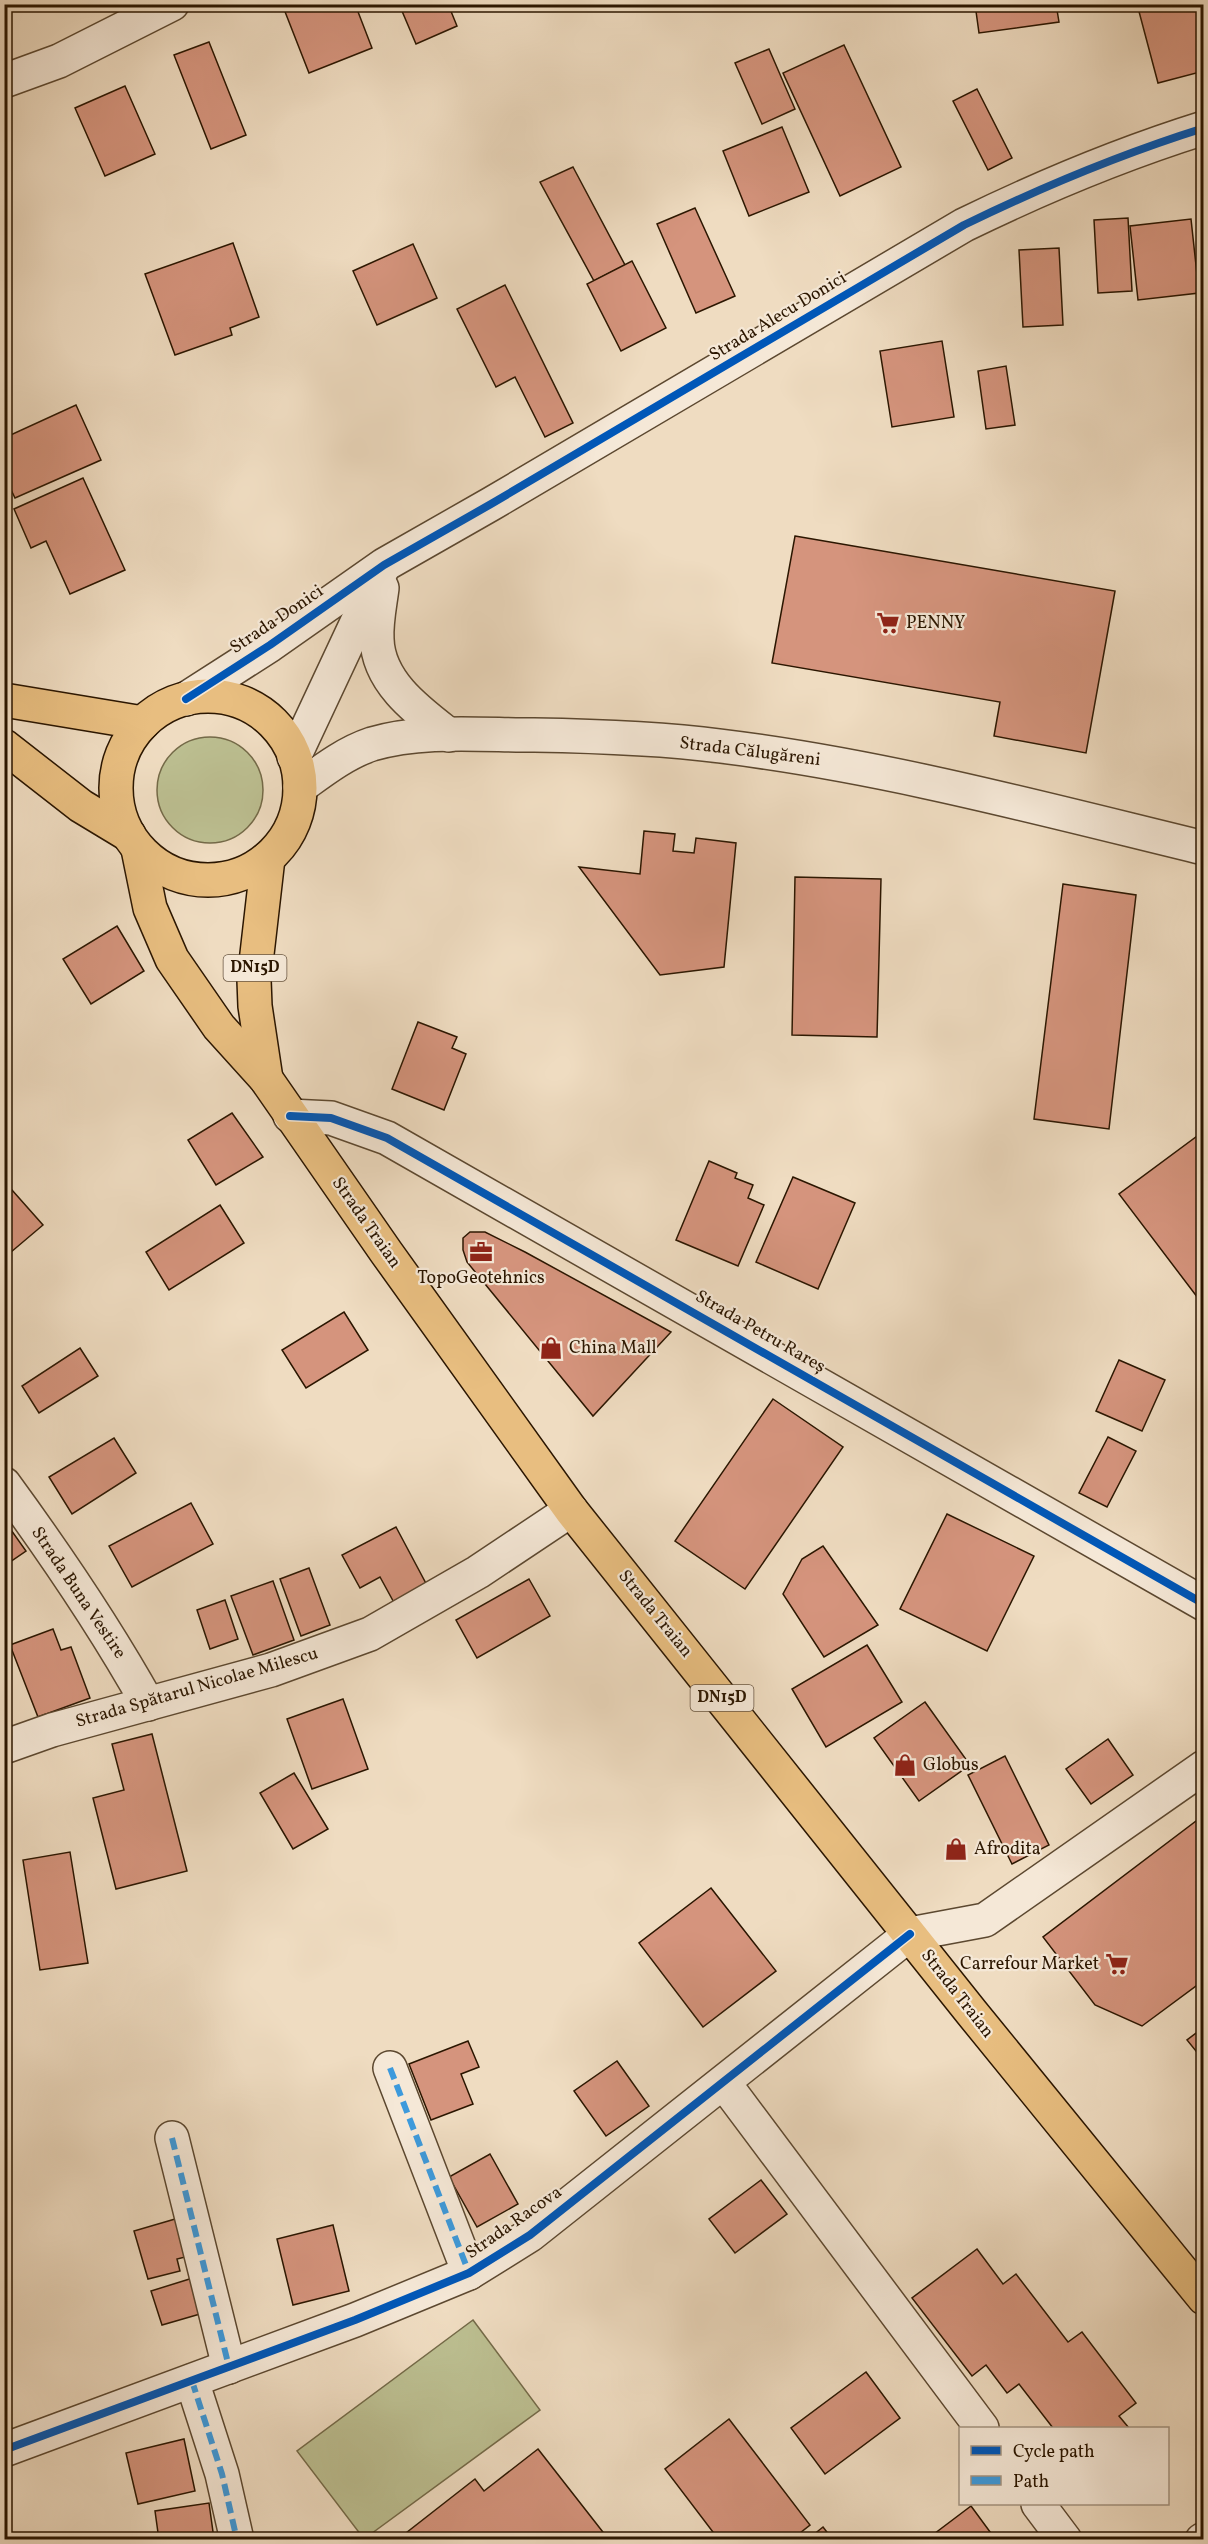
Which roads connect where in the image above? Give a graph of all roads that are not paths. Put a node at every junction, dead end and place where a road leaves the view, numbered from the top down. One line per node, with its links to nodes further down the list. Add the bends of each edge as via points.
1 (172, 4): 2 (street, via 59,61)
2 (4, 81)
3 (1203, 128): 4 (street, Strada Alecu Donici, via 1044,186 964,225)
4 (384, 565): 5 (street, Strada Donici); 8 (street, via 377,638 380,659 412,706); 10 (street)
5 (186, 699): 7 (main road, via 157,711); 10 (main road, via 225,698 262,714 280,732)
6 (4, 700): 7 (main road)
7 (143, 723): 11 (main road, via 128,742 119,764 116,788 119,812)
8 (449, 735): 10 (street, Strada Călugăreni, via 372,744); 12 (street, Strada Călugăreni, via 642,739 812,759 939,783)
9 (4, 746): 11 (main road)
10 (297, 772): 13 (main road, via 292,825)
11 (134, 842): 13 (main road, via 156,865 201,880 225,879); 14 (main road, Strada Traian, via 150,908 172,959 219,1027)
12 (1203, 848)
13 (268, 858): 14 (main road, Strada Traian / DN15D, via 254,980)
14 (266, 1079): 15 (main road, Strada Traian / DN15D)
15 (290, 1116): 17 (main road, Strada Traian / DN15D); 18 (street, Strada Petru Rareș, via 331,1118 387,1138)
16 (4, 1484): 19 (street, Strada Buna Vestire, via 90,1606)
17 (571, 1509): 19 (street, Strada Spătarul Nicolae Milescu, via 478,1572 370,1634 271,1670); 22 (main road, Strada Traian / DN15D)
18 (1203, 1604)
19 (148, 1704): 20 (street, Strada Spătarul Nicolae Milescu)
20 (4, 1747)
21 (1203, 1767): 22 (street, via 986,1920)
22 (910, 1934): 24 (street, Strada Racova); 27 (main road, Strada Traian / DN15D)
23 (390, 2068): 26 (street)
24 (724, 2083): 26 (street, Strada Racova, via 530,2235); 30 (street)
25 (172, 2138): 28 (street)
26 (469, 2273): 28 (street, Strada Racova)
27 (1203, 2298)
28 (229, 2367): 29 (street, Strada Racova)
29 (192, 2381): 31 (street, Strada Racova); 33 (street, via 222,2474)
30 (981, 2427)
31 (4, 2450)
32 (1039, 2505): 34 (street)
33 (237, 2540)
34 (1065, 2540)

